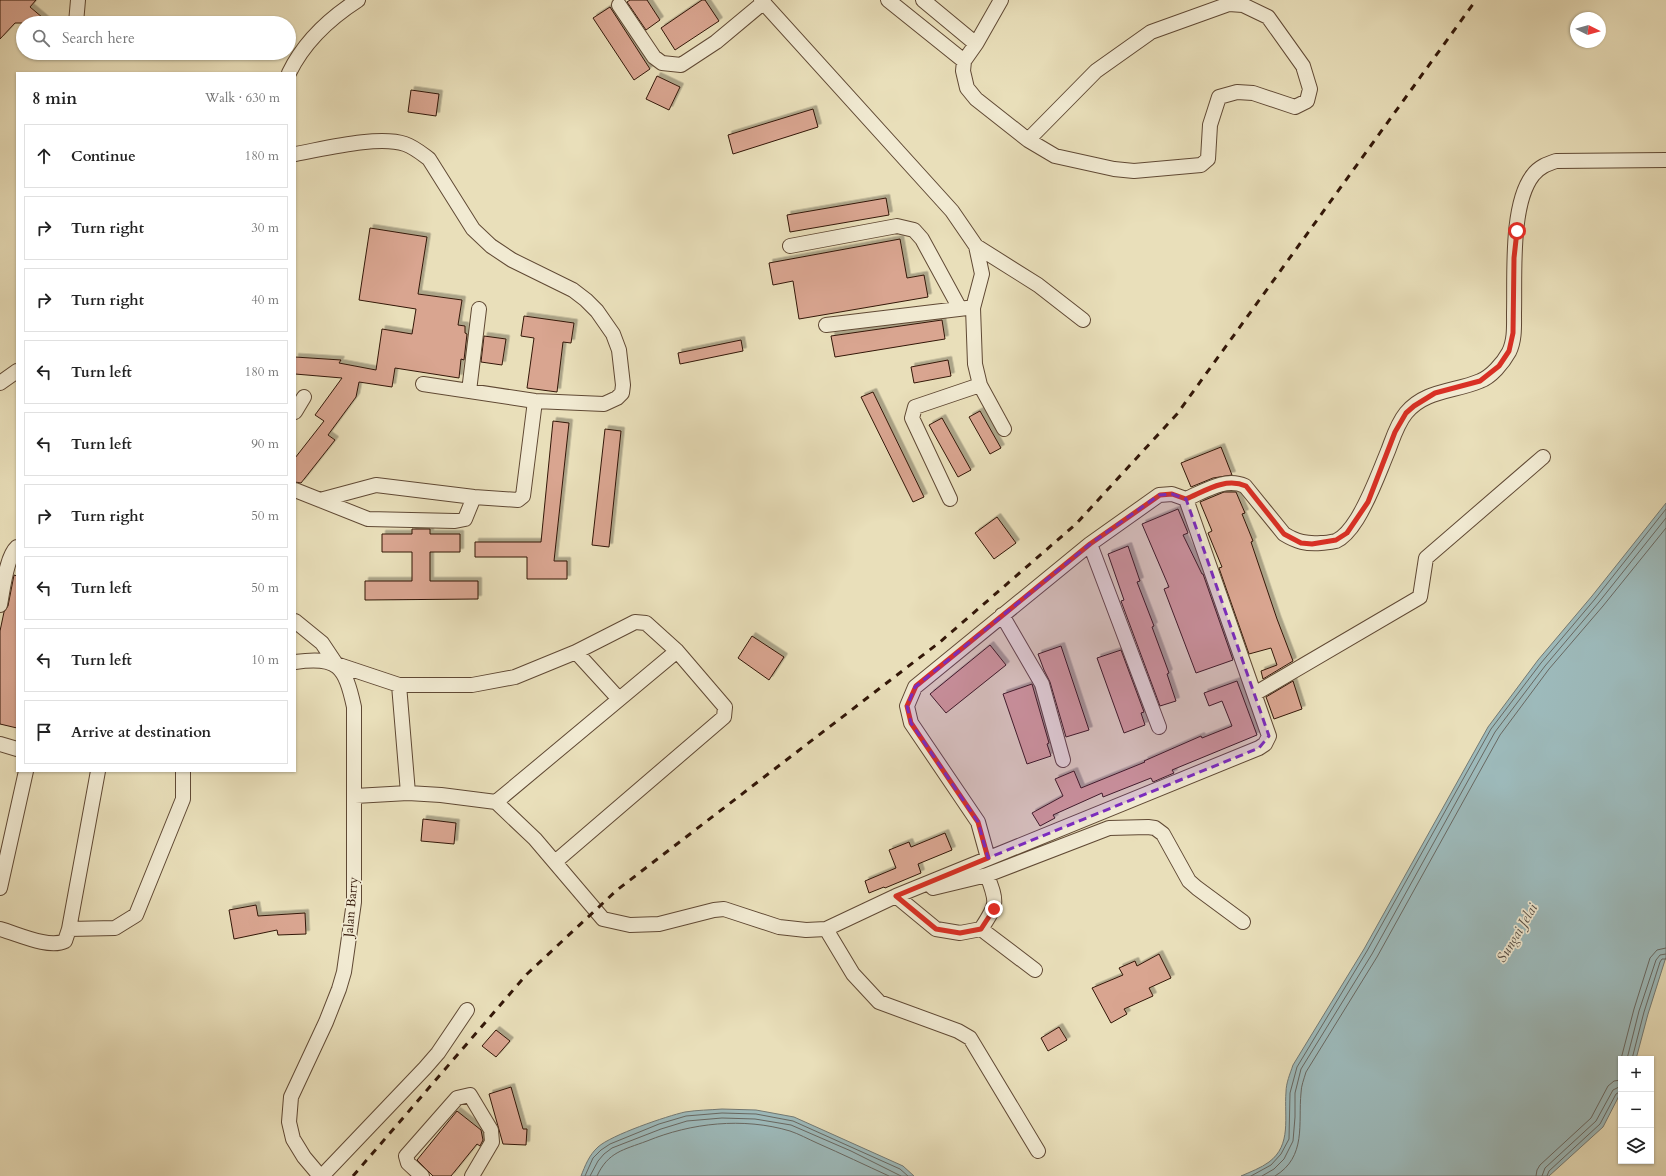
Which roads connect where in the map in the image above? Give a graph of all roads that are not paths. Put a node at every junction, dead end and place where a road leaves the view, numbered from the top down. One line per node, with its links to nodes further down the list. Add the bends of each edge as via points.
1 (78, 0): 8 (street)
2 (358, 0): 11 (street, via 330,21 311,40)
3 (888, 0): 10 (street)
4 (923, 0): 9 (street)
5 (1001, 0): 9 (street)
6 (762, 1): 7 (street, via 716,42 681,65 662,64 654,57); 16 (street, via 952,211)
7 (619, 4)
8 (77, 16)
9 (976, 44): 10 (street)
10 (964, 61): 12 (street, via 963,71 967,88 976,99)
11 (290, 72)
12 (1028, 140): 12 (street, via 1055,156 1114,169 1134,171 1201,165 1208,159 1210,125 1218,97 1237,92 1253,93 1295,108 1307,101 1310,89 1303,66 1268,17 1243,5 1229,4 1151,32 1096,72)
13 (296, 154): 28 (street, via 380,140 406,144 429,159 473,229 491,246 512,260 573,290 597,311 613,334 620,350 622,392 617,398 604,404)
14 (1666, 160): 35 (street, via 1556,161 1544,165 1534,173 1523,195 1517,231 1513,333 1509,351 1499,366 1480,381 1435,393 1406,413 1395,432 1368,502 1347,533 1336,540 1312,544 1292,539 1284,534 1246,486 1239,484 1220,484)
15 (790, 246): 17 (street, via 896,226 914,230 922,239)
16 (976, 246): 18 (street, via 982,274); 20 (street, via 1044,288)
17 (959, 308): 18 (street); 21 (street)
18 (973, 308): 25 (street, via 975,364)
19 (479, 309): 26 (street)
20 (1083, 320)
21 (826, 325)
22 (16, 372): 23 (street)
23 (0, 383)
24 (423, 384): 26 (street)
25 (980, 386): 30 (street); 34 (street, via 915,407 912,418)
26 (469, 391): 28 (street)
27 (304, 397): 29 (street)
28 (535, 401): 33 (street, via 523,496 518,500)
29 (296, 410)
30 (1004, 428)
31 (1543, 457): 47 (street, via 1426,558 1420,597)
32 (296, 490): 36 (street)
33 (474, 497): 36 (street, via 376,485); 36 (street, via 465,519 455,521 368,519)
34 (950, 499)
35 (1186, 499): 37 (street, via 1172,494 1160,495); 47 (street)
36 (320, 500)
37 (1090, 544): 40 (street); 49 (street)
38 (16, 548): 39 (street, via 8,566)
39 (0, 605)
40 (1002, 615): 52 (street, via 1042,684); 59 (street, via 916,686 907,706 911,723 978,822)
41 (296, 623): 45 (street, Jalan Barry, via 322,643)
42 (676, 651): 43 (street, via 646,623 635,622); 48 (street); 60 (street, via 725,707 724,717)
43 (576, 652): 46 (street, via 515,677 472,686); 48 (street)
44 (296, 662): 45 (street, via 324,660)
45 (336, 664): 46 (street); 57 (street, Jalan Barry, via 346,676 354,707)
46 (399, 685): 56 (street)
47 (1256, 693): 59 (street, via 1270,736 1259,748)
48 (618, 698): 58 (street)
49 (1159, 727)
50 (0, 744): 51 (street)
51 (16, 749)
52 (1063, 760)
53 (26, 772): 62 (street)
54 (98, 772): 66 (street)
55 (183, 772): 66 (street, via 183,799 136,915 115,928)
56 (408, 793): 57 (street); 58 (street)
57 (355, 796): 72 (street, Jalan Barry, via 354,902 344,972 334,1003 292,1097 289,1122 292,1140)
58 (496, 802): 60 (street)
59 (988, 858): 63 (street)
60 (555, 862): 67 (street, via 603,920 619,924 660,924 724,909 779,927)
61 (987, 875): 63 (street); 64 (street, via 1109,828 1155,828 1163,834 1189,881); 68 (street, via 994,895 994,909)
62 (0, 888)
63 (896, 896): 67 (street); 68 (street, via 936,929 960,933)
64 (1242, 922)
65 (0, 929): 66 (street, via 58,944 65,941)
66 (69, 929)
67 (826, 929): 71 (street, via 853,974 879,1002 958,1031 970,1038)
68 (981, 929): 69 (street)
69 (1035, 970)
70 (467, 1010): 72 (street, via 425,1068)
71 (1038, 1151)
72 (321, 1176)
73 (422, 1176): 74 (street, via 408,1163 406,1156 457,1098 470,1095 491,1130 492,1142)
74 (472, 1176)

